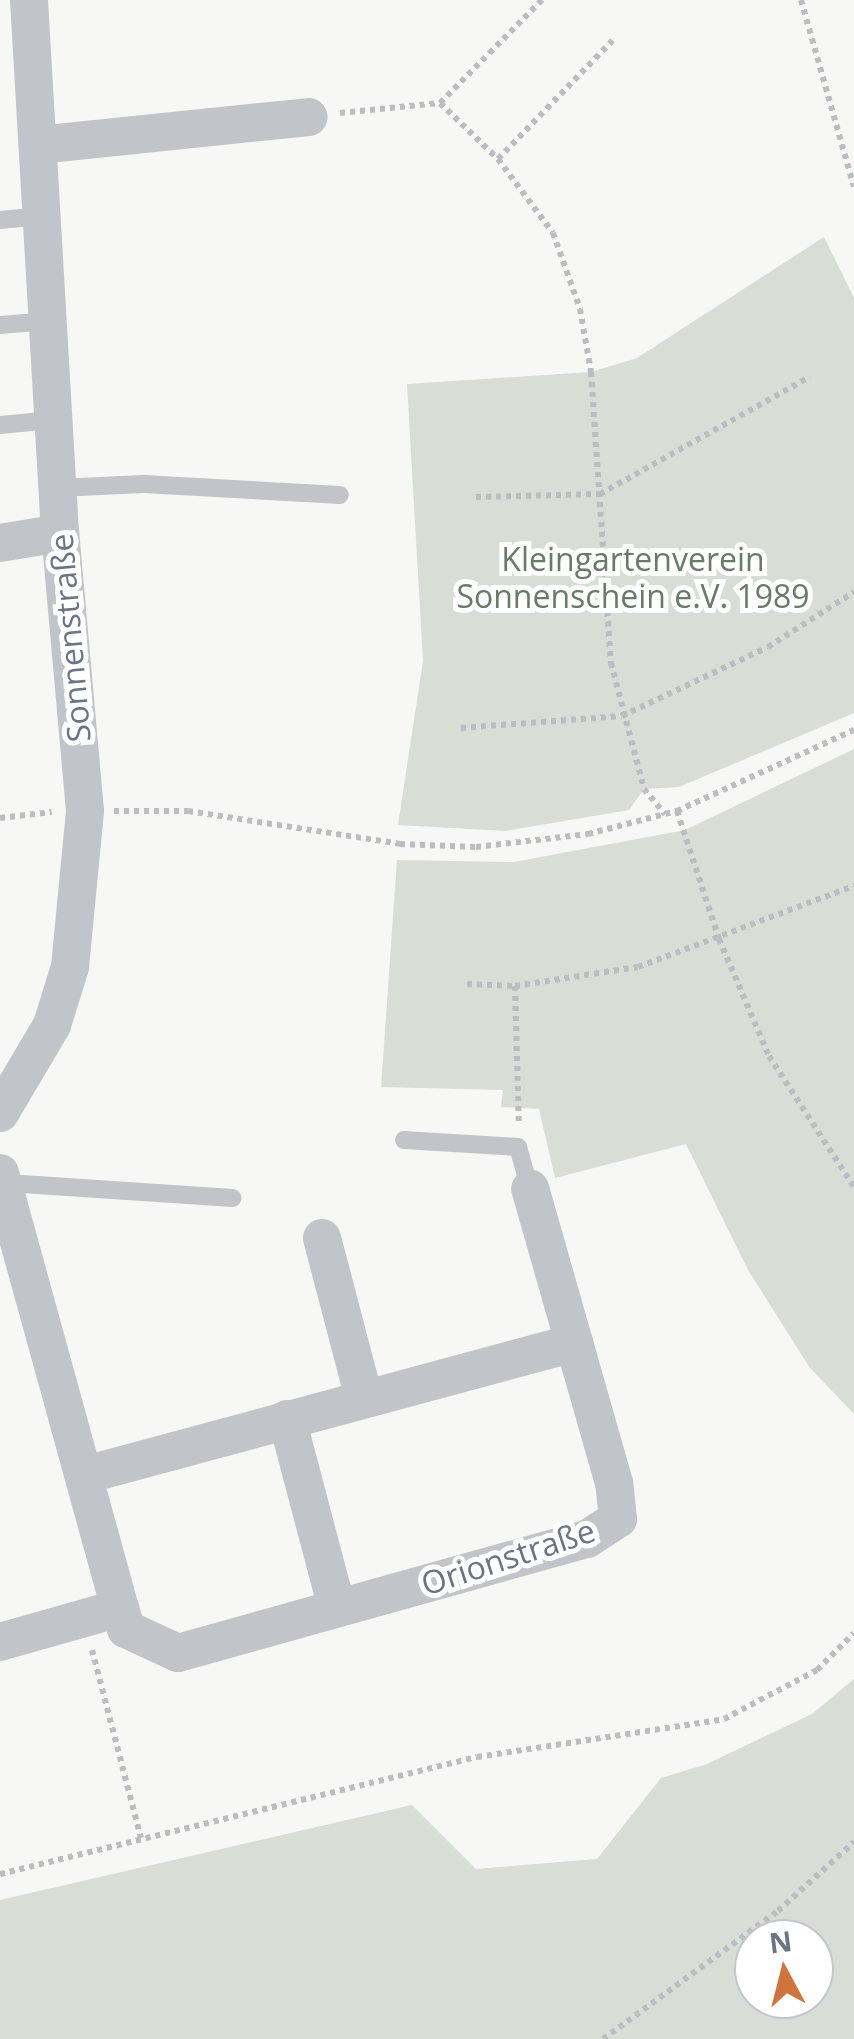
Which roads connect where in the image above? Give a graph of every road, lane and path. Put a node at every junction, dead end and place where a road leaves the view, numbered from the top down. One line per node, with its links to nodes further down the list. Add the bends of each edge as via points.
1 (29, 0): 5 (street, Sonnenstraße)
2 (542, 0): 6 (path)
3 (800, 0): 10 (path)
4 (614, 40): 9 (path)
5 (17, 92): 8 (street, Sonnenstraße)
6 (440, 103): 7 (path); 9 (path)
7 (308, 116): 8 (street)
8 (38, 145): 11 (street, Sonnenstraße)
9 (498, 159): 19 (path, via 553,234 580,309)
10 (854, 187)
11 (42, 216): 12 (lane); 13 (street, Sonnenstraße)
12 (0, 220)
13 (48, 321): 14 (lane); 16 (street, Sonnenstraße)
14 (0, 325)
15 (809, 377): 19 (path)
16 (53, 420): 17 (lane); 18 (street, Sonnenstraße)
17 (0, 425)
18 (57, 488): 20 (lane, via 144,484); 22 (street, Sonnenstraße)
19 (600, 494): 21 (path); 25 (path, via 610,663)
20 (340, 495)
21 (476, 497)
22 (60, 533): 23 (street); 28 (street, Sonnenstraße)
23 (0, 542)
24 (854, 592): 25 (path, via 768,647)
25 (622, 716): 26 (path); 30 (path, via 644,789)
26 (461, 728)
27 (854, 730): 29 (path)
28 (85, 811): 30 (path, via 188,810 400,844 476,848 588,834); 31 (path); 37 (street, Sonnenstraße, via 70,967 52,1025)
29 (678, 811): 30 (path); 33 (path)
30 (665, 814)
31 (0, 818)
32 (854, 886): 33 (path)
33 (719, 939): 35 (path, via 638,966); 40 (path, via 769,1056)
34 (467, 984): 35 (path)
35 (516, 986): 36 (path)
36 (520, 1110)
37 (0, 1114)
38 (404, 1140): 41 (lane, via 518,1146)
39 (3, 1178): 42 (lane); 47 (street)
40 (854, 1187)
41 (530, 1189): 44 (street, Orionstraße)
42 (233, 1198)
43 (322, 1238): 45 (street)
44 (574, 1343): 45 (street); 49 (street, Orionstraße, via 618,1519 587,1539)
45 (364, 1398): 46 (street)
46 (287, 1420): 47 (street); 49 (street)
47 (85, 1475): 48 (street)
48 (120, 1608): 49 (street, Orionstraße, via 126,1629 178,1652); 50 (street)
49 (337, 1608)
50 (84, 1618): 52 (street); 53 (path)
51 (854, 1634): 53 (path, via 817,1670 724,1718 478,1757)
52 (0, 1642)
53 (141, 1838): 55 (path)
54 (854, 1842): 56 (path, via 778,1911)
55 (0, 1874)
56 (604, 2039)

